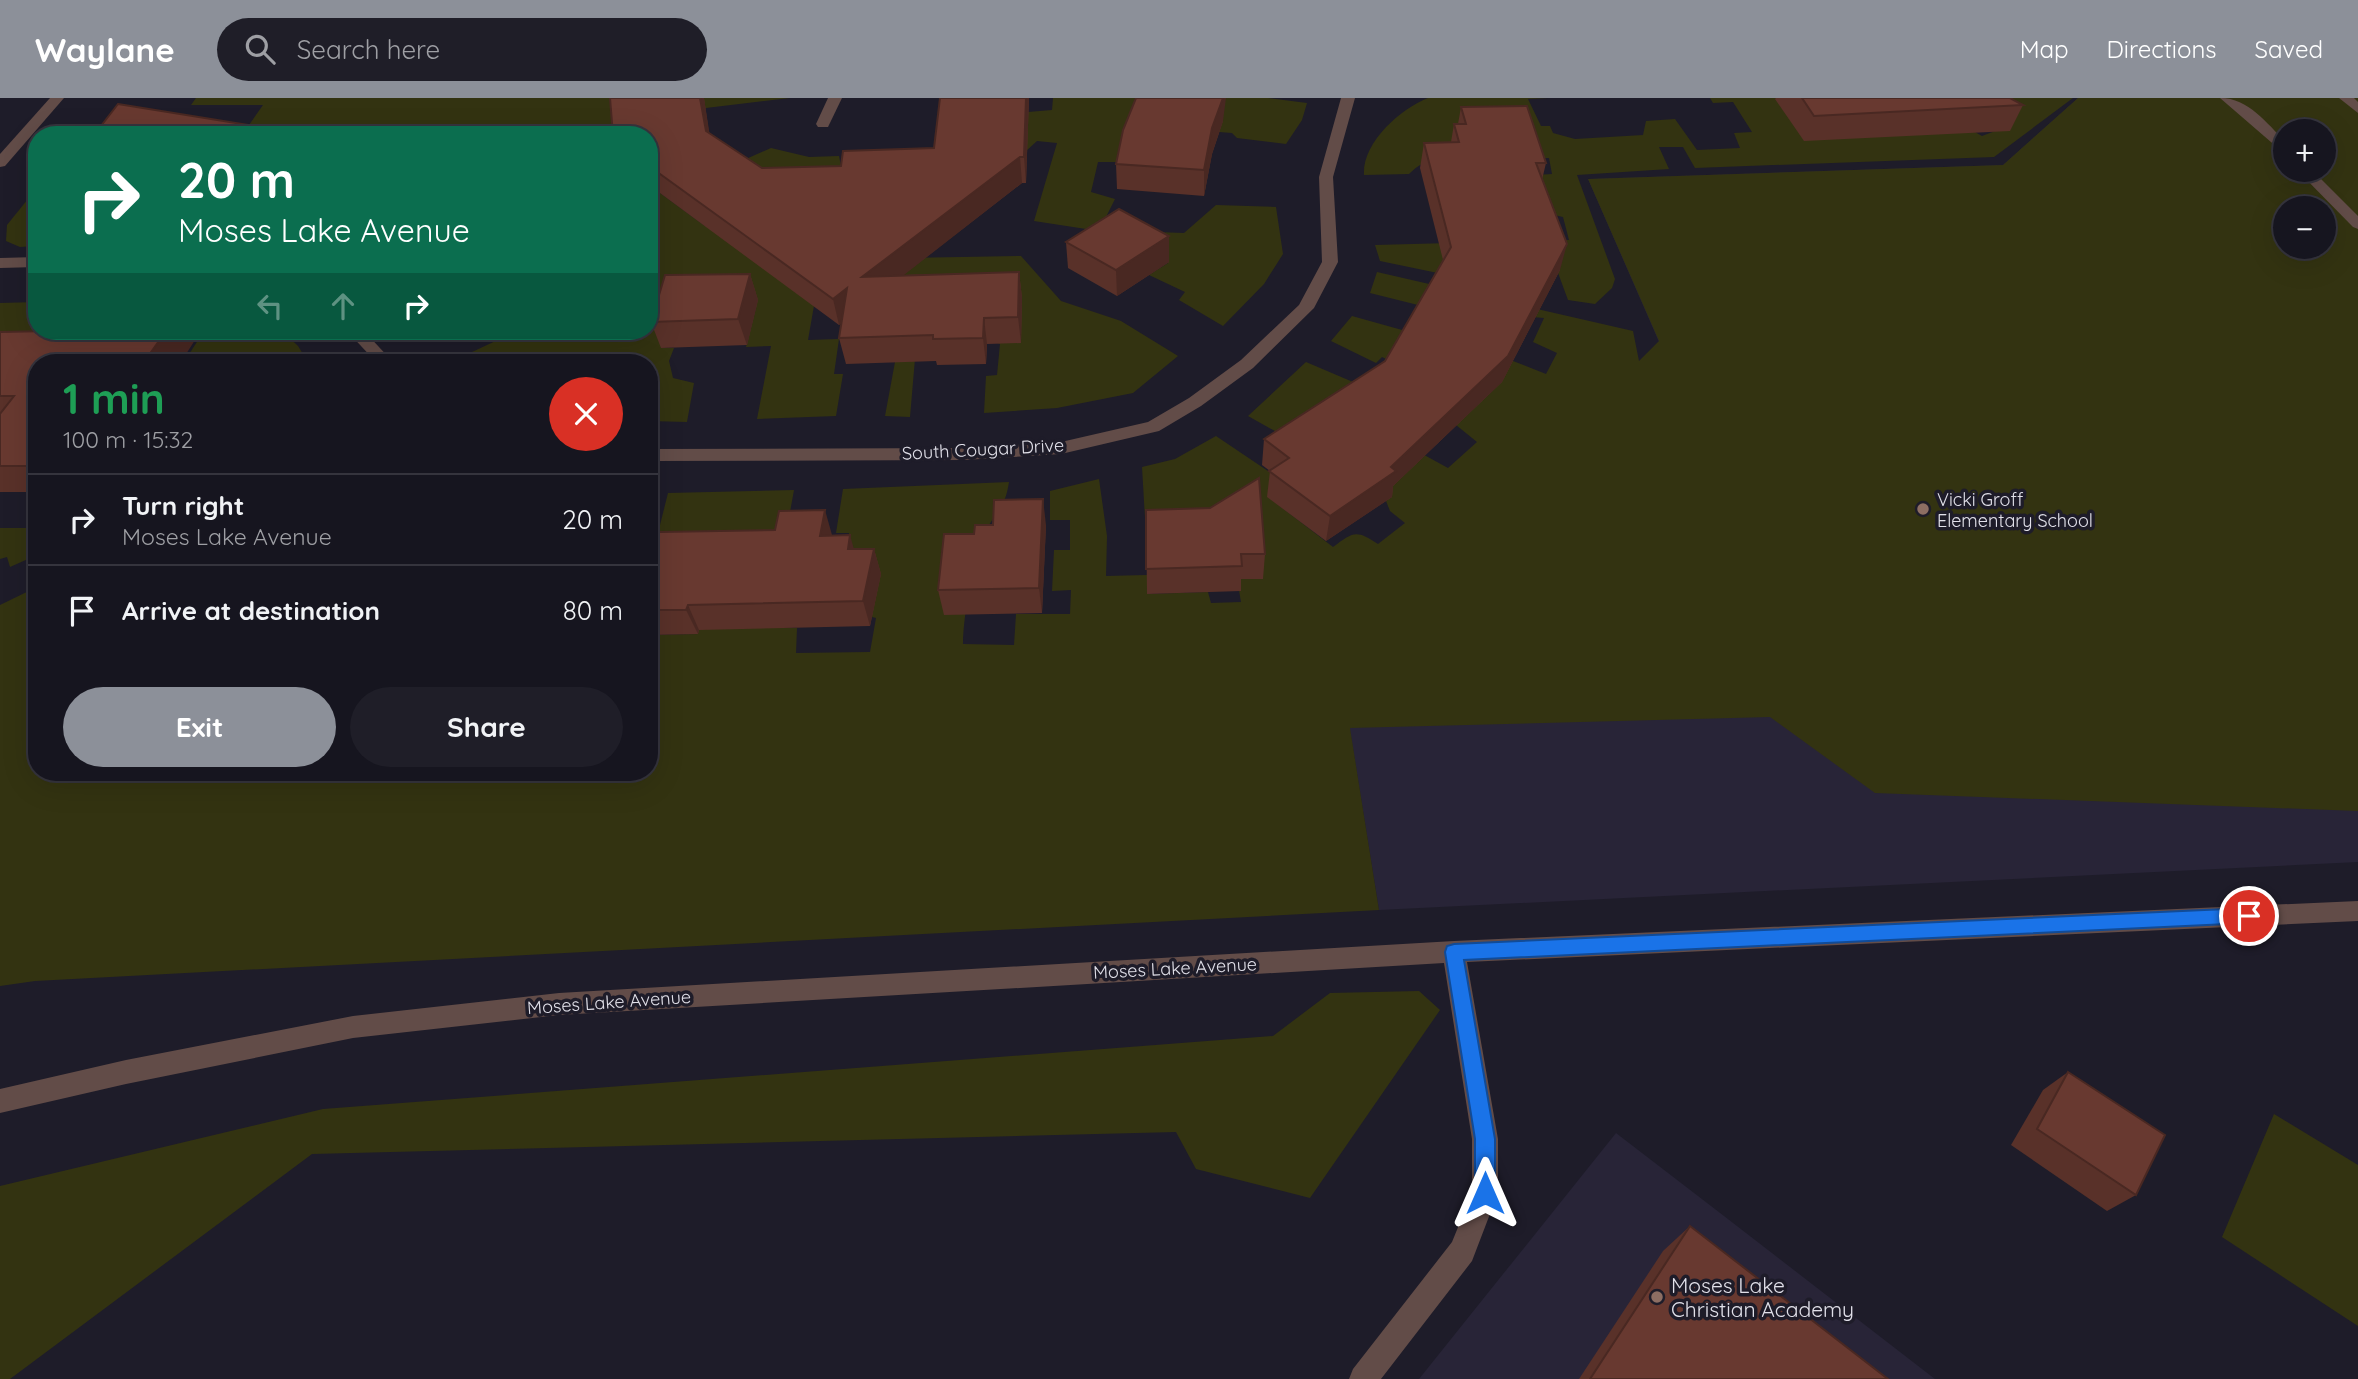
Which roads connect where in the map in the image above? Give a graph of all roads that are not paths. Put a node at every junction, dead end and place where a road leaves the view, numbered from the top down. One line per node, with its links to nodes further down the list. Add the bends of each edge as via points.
1 (57, 98): 8 (street)
2 (835, 98): 7 (street)
3 (1348, 98): 18 (street, South Cougar Drive, via 1326,177 1330,262 1306,308 1247,364 1153,427 1061,447 964,454)
4 (2227, 98): 10 (street)
5 (2346, 98): 6 (street)
6 (2358, 109)
7 (823, 124)
8 (32, 126)
9 (28, 131): 11 (street)
10 (2273, 138)
11 (0, 163)
12 (2316, 182): 13 (street)
13 (2358, 224)
14 (28, 262): 15 (street)
15 (0, 263)
16 (364, 340): 17 (street)
17 (377, 354)
18 (658, 455)
19 (2358, 911): 20 (street, Moses Lake Avenue)
20 (1454, 952): 21 (street, Moses Lake Avenue, via 559,1004 353,1027); 22 (street, via 1485,1139 1485,1193 1462,1251)
21 (0, 1101)
22 (1363, 1379)

